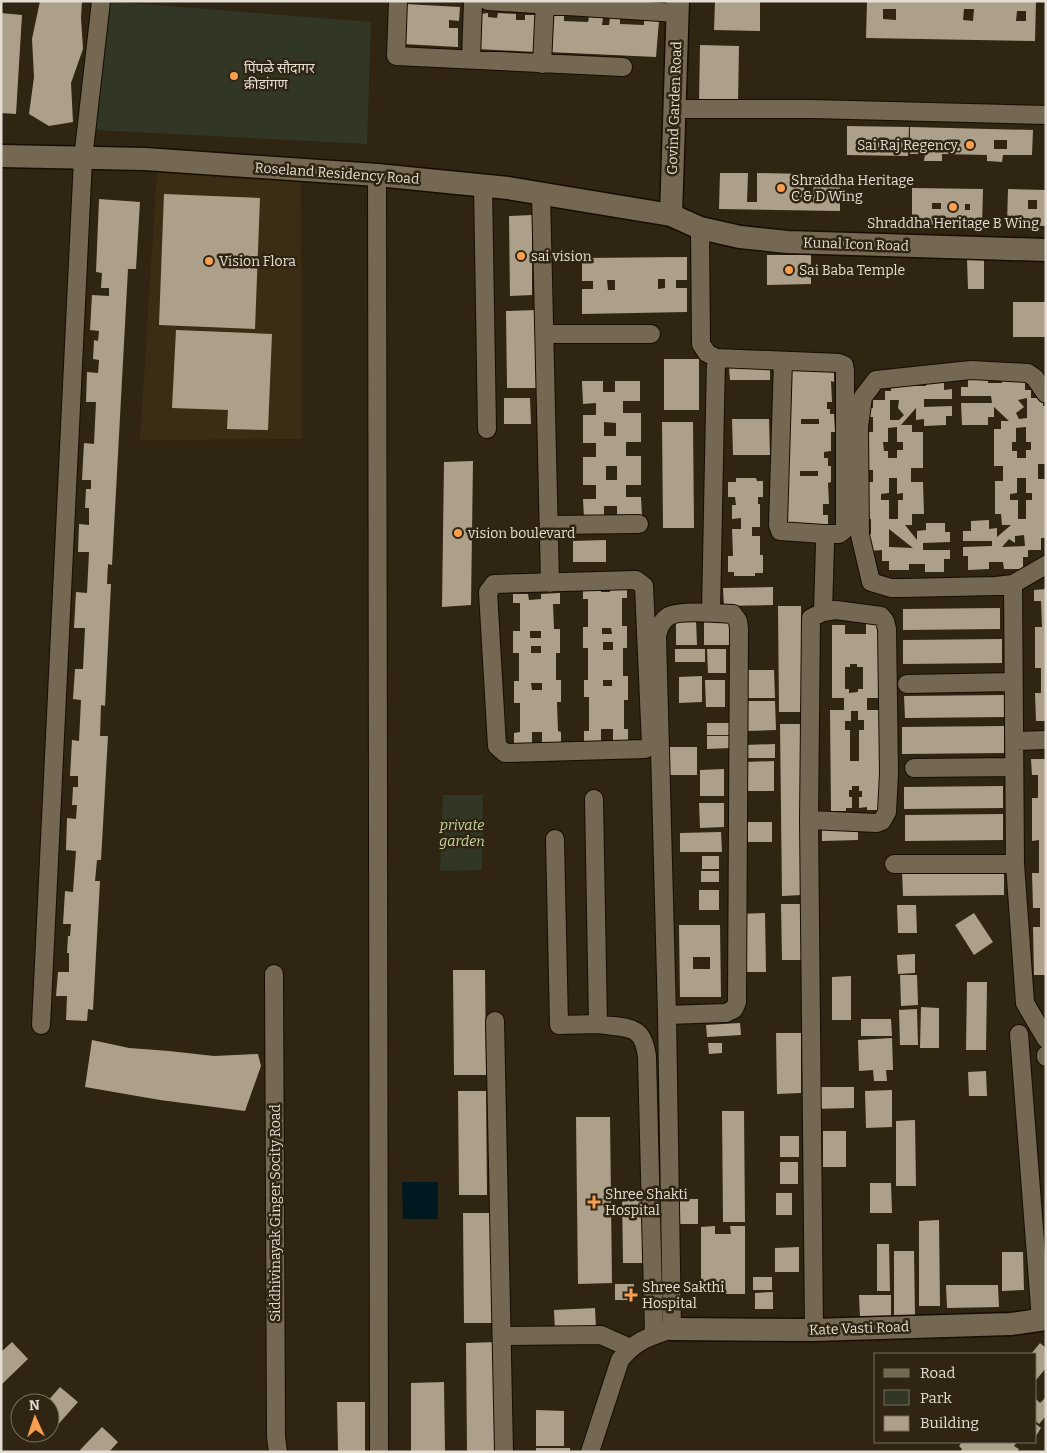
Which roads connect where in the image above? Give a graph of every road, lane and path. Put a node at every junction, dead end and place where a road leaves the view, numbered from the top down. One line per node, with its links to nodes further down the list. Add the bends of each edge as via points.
1 (101, 1): 14 (street)
2 (398, 1): 8 (street, via 396,56)
3 (473, 1): 8 (street)
4 (488, 1): 5 (street)
5 (544, 3): 6 (street); 9 (street)
6 (630, 6): 7 (street)
7 (678, 7): 11 (street, Govind Garden Road)
8 (471, 60): 9 (street)
9 (542, 64): 10 (street)
10 (623, 67)
11 (674, 109): 12 (street); 18 (street, Govind Garden Road)
12 (1046, 115)
13 (1, 156): 14 (street, Roseland Residency Road)
14 (84, 159): 15 (street, Roseland Residency Road, via 144,159); 50 (street)
15 (377, 175): 16 (street, Roseland Residency Road); 59 (street)
16 (483, 186): 17 (street, Roseland Residency Road); 26 (street)
17 (540, 193): 18 (street, Roseland Residency Road); 21 (street)
18 (671, 214): 19 (street, Kunal Icon Road)
19 (700, 228): 20 (street, Kunal Icon Road, via 740,237 787,242); 23 (street, via 701,344 706,353)
20 (1046, 250)
21 (545, 334): 22 (street); 28 (street)
22 (651, 334)
23 (716, 358): 24 (street); 33 (street)
24 (782, 361): 29 (street, via 778,525 780,532); 29 (street, via 844,365 844,527 838,534)
25 (1046, 394): 32 (street, via 1028,373 971,370 876,380 863,397 858,426 860,535 871,582 891,588)
26 (487, 429)
27 (639, 524): 28 (street)
28 (549, 525): 31 (street)
29 (824, 534): 34 (street)
30 (1046, 565): 32 (street)
31 (550, 583): 31 (street, via 494,584 488,592 496,746 505,753 645,749 651,745 644,586 636,580)
32 (1013, 584): 35 (street)
33 (711, 612): 47 (street, via 670,615 659,627 657,636); 47 (street, via 733,614 739,629 737,1002 734,1009 726,1012)
34 (823, 612): 42 (street, via 811,618); 42 (street, via 836,610 881,616 885,621 887,812 882,821 876,823)
35 (1014, 682): 36 (street); 38 (street)
36 (907, 684)
37 (1046, 740): 38 (street)
38 (1014, 741): 39 (street)
39 (1014, 767): 40 (street); 45 (street)
40 (914, 768)
41 (594, 798): 49 (street)
42 (809, 820): 54 (street)
43 (555, 840): 49 (street, via 560,1025)
44 (894, 864): 45 (street)
45 (1015, 864): 52 (street, via 1025,1003)
46 (274, 974): 58 (street, Siddhivinayak Ginger Socity Road)
47 (667, 1015): 55 (street)
48 (495, 1021): 56 (street)
49 (598, 1024): 55 (street, via 638,1032 646,1046)
50 (41, 1025)
51 (1019, 1034): 53 (street)
52 (1046, 1039)
53 (1043, 1320): 54 (street, Kate Vasti Road, via 1010,1324)
54 (814, 1330): 55 (street, Kate Vasti Road)
55 (663, 1332): 57 (street)
56 (502, 1336): 57 (street, via 601,1335); 60 (street)
57 (630, 1348): 61 (street, via 620,1360)
58 (278, 1452)
59 (379, 1452)
60 (504, 1452)
61 (590, 1452)

